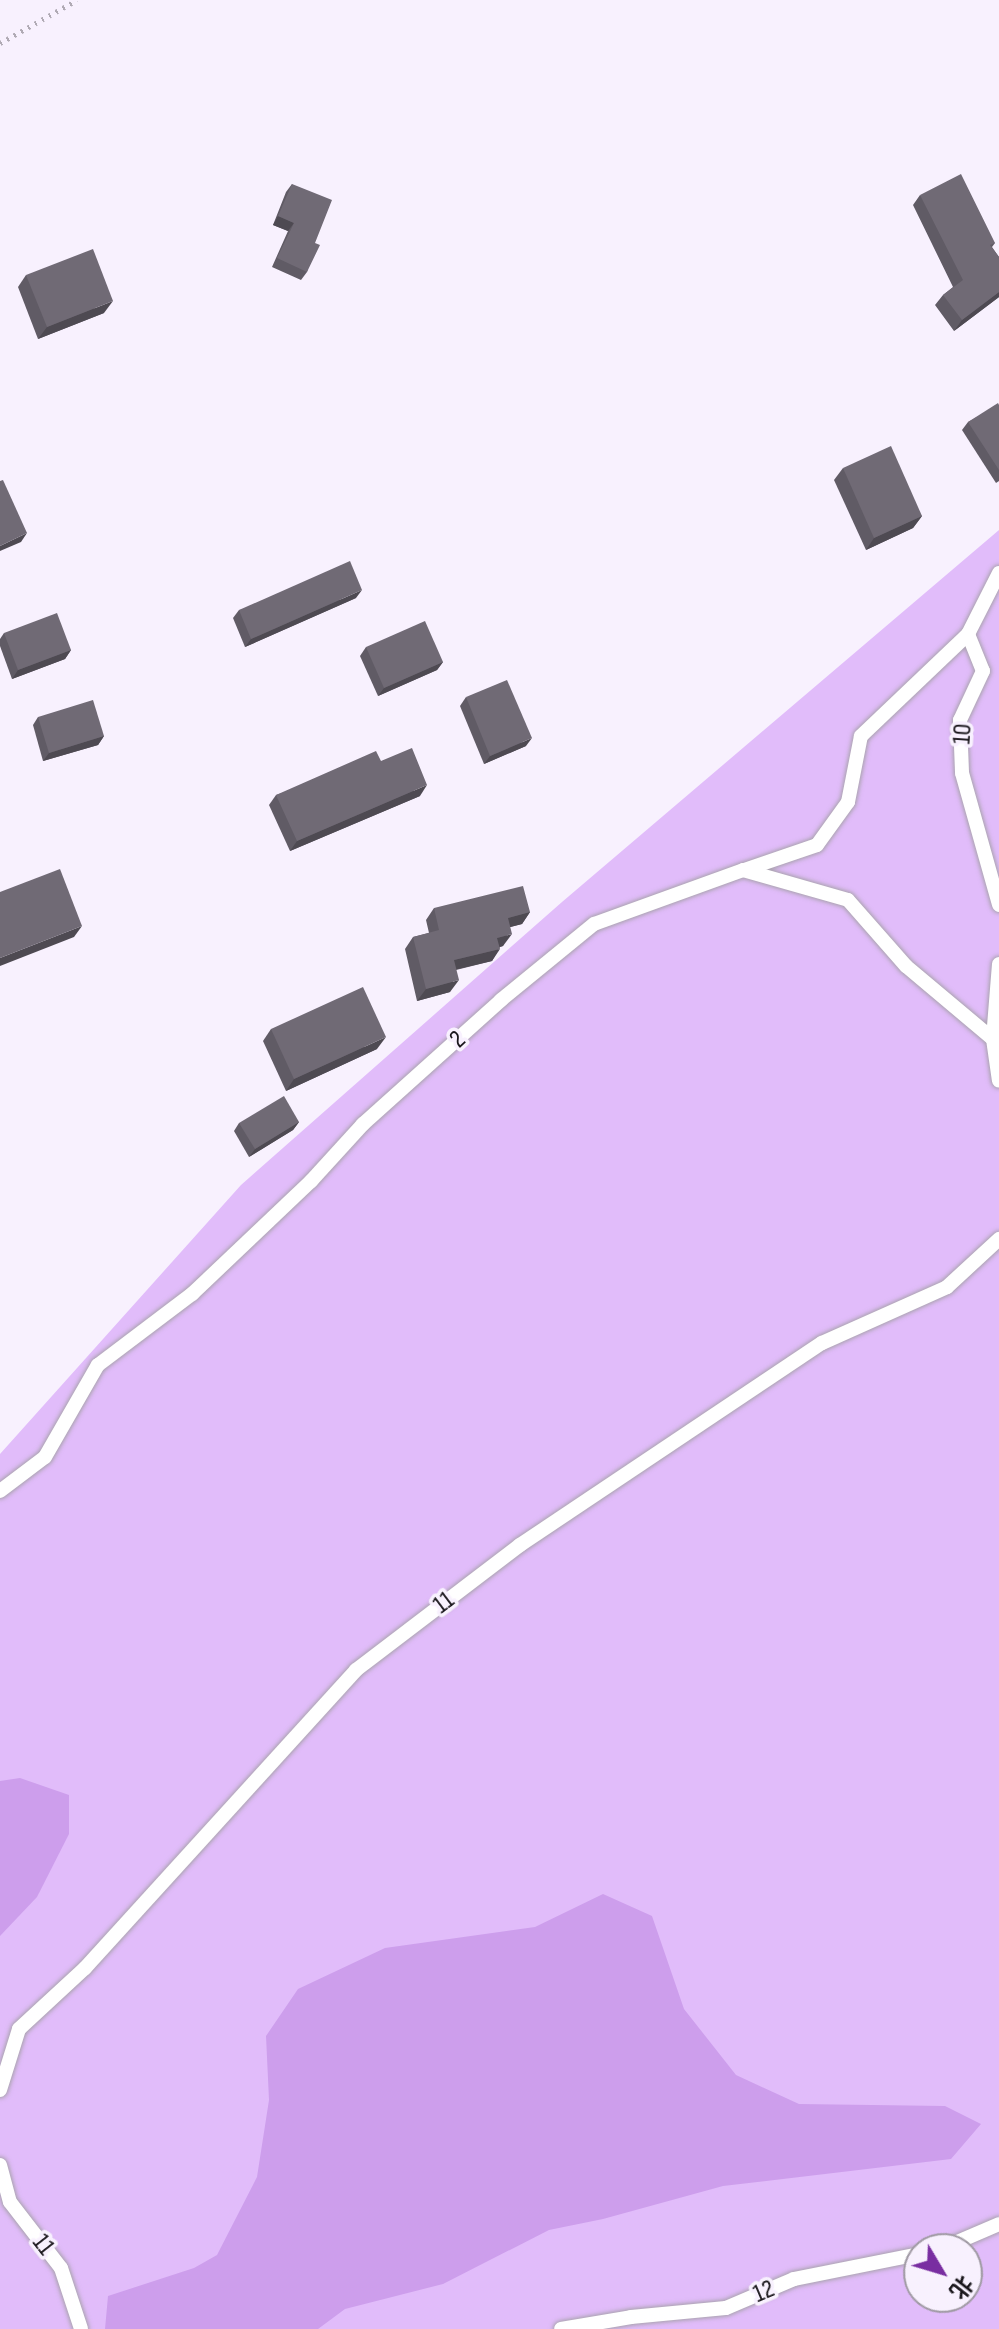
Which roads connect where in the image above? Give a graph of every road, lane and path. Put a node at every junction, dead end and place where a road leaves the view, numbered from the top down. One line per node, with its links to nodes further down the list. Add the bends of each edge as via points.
1 (77, 0): 2 (path)
2 (0, 43)
3 (999, 573): 4 (lane)
4 (968, 634): 5 (lane, 2, via 861,736 848,802 817,845); 6 (lane, 10, via 983,671 960,720 962,773)
5 (743, 870): 8 (lane, via 848,900 906,966); 11 (lane, 2, via 594,924 501,1000 363,1124 192,1294 98,1365 45,1457)
6 (999, 905)
7 (999, 964): 8 (lane)
8 (993, 1039): 9 (lane)
9 (999, 1081)
10 (999, 1239): 12 (lane, 11, via 947,1287 822,1343 520,1545 356,1670 85,1968 19,2029)
11 (0, 1491)
12 (0, 2090)
13 (0, 2165): 17 (lane, 11, via 10,2202 61,2268)
14 (999, 2224): 15 (lane)
15 (978, 2233)
16 (903, 2257): 18 (lane, 12, via 794,2279 726,2308)
17 (81, 2329)
18 (561, 2329)

